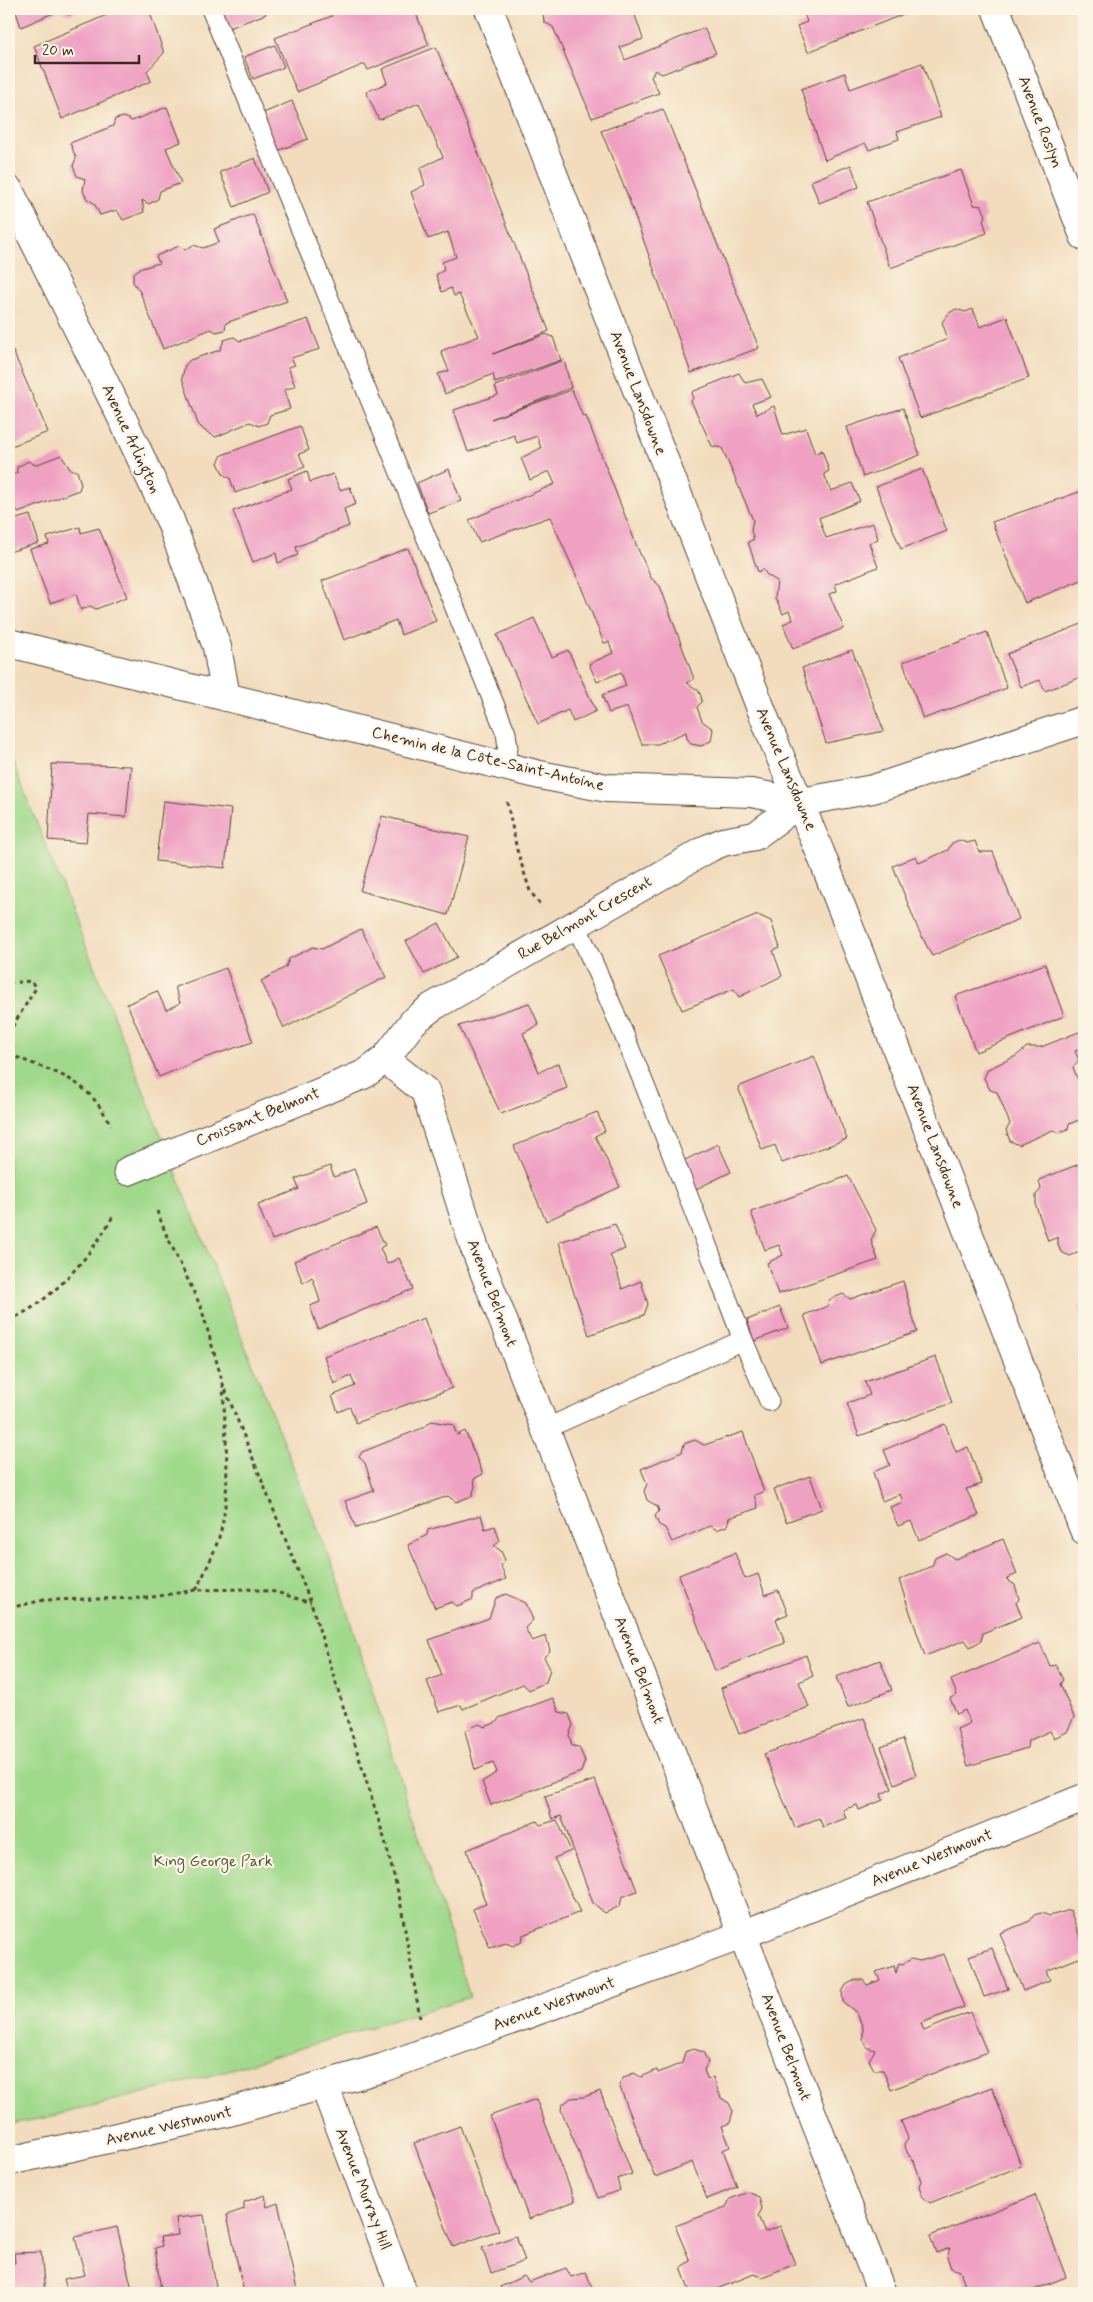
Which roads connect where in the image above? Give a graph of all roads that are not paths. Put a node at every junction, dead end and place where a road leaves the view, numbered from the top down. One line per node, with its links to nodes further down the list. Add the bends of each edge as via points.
1 (211, 9): 9 (lane, via 506,733 508,748)
2 (489, 9): 10 (street, Avenue Lansdowne, via 770,732)
3 (996, 9): 5 (street, Avenue Roslyn)
4 (9, 190): 7 (street, Avenue Arlington, via 170,520 216,647)
5 (1084, 236)
6 (9, 643): 7 (street, Chemin de la Côte-Saint-Antoine)
7 (226, 697): 9 (street, Chemin de la Côte-Saint-Antoine)
8 (1084, 720): 10 (street, Chemin de la Côte-Saint-Antoine, via 873,789)
9 (502, 764): 10 (street, Chemin de la Côte-Saint-Antoine, via 608,788 751,793)
10 (801, 802): 11 (street, Rue Belmont Crescent, via 755,836 709,848); 17 (street, Avenue Lansdowne)
11 (576, 925): 12 (street, Rue Belmont Crescent, via 432,1007 413,1022); 14 (lane, via 670,1149)
12 (386, 1059): 13 (street, Croissant Belmont, via 365,1074); 16 (street, Avenue Belmont, via 425,1091 474,1246)
13 (128, 1171)
14 (743, 1340): 15 (lane); 16 (lane)
15 (769, 1401)
16 (545, 1429): 19 (street, Avenue Belmont)
17 (1084, 1530)
18 (1084, 1798): 19 (street, Avenue Westmount)
19 (742, 1935): 20 (street, Avenue Westmount, via 382,2068); 23 (street, Avenue Belmont)
20 (324, 2085): 21 (street, Avenue Westmount, via 225,2114); 22 (street, Avenue Murray Hill)
21 (9, 2161)
22 (403, 2293)
23 (882, 2293)

